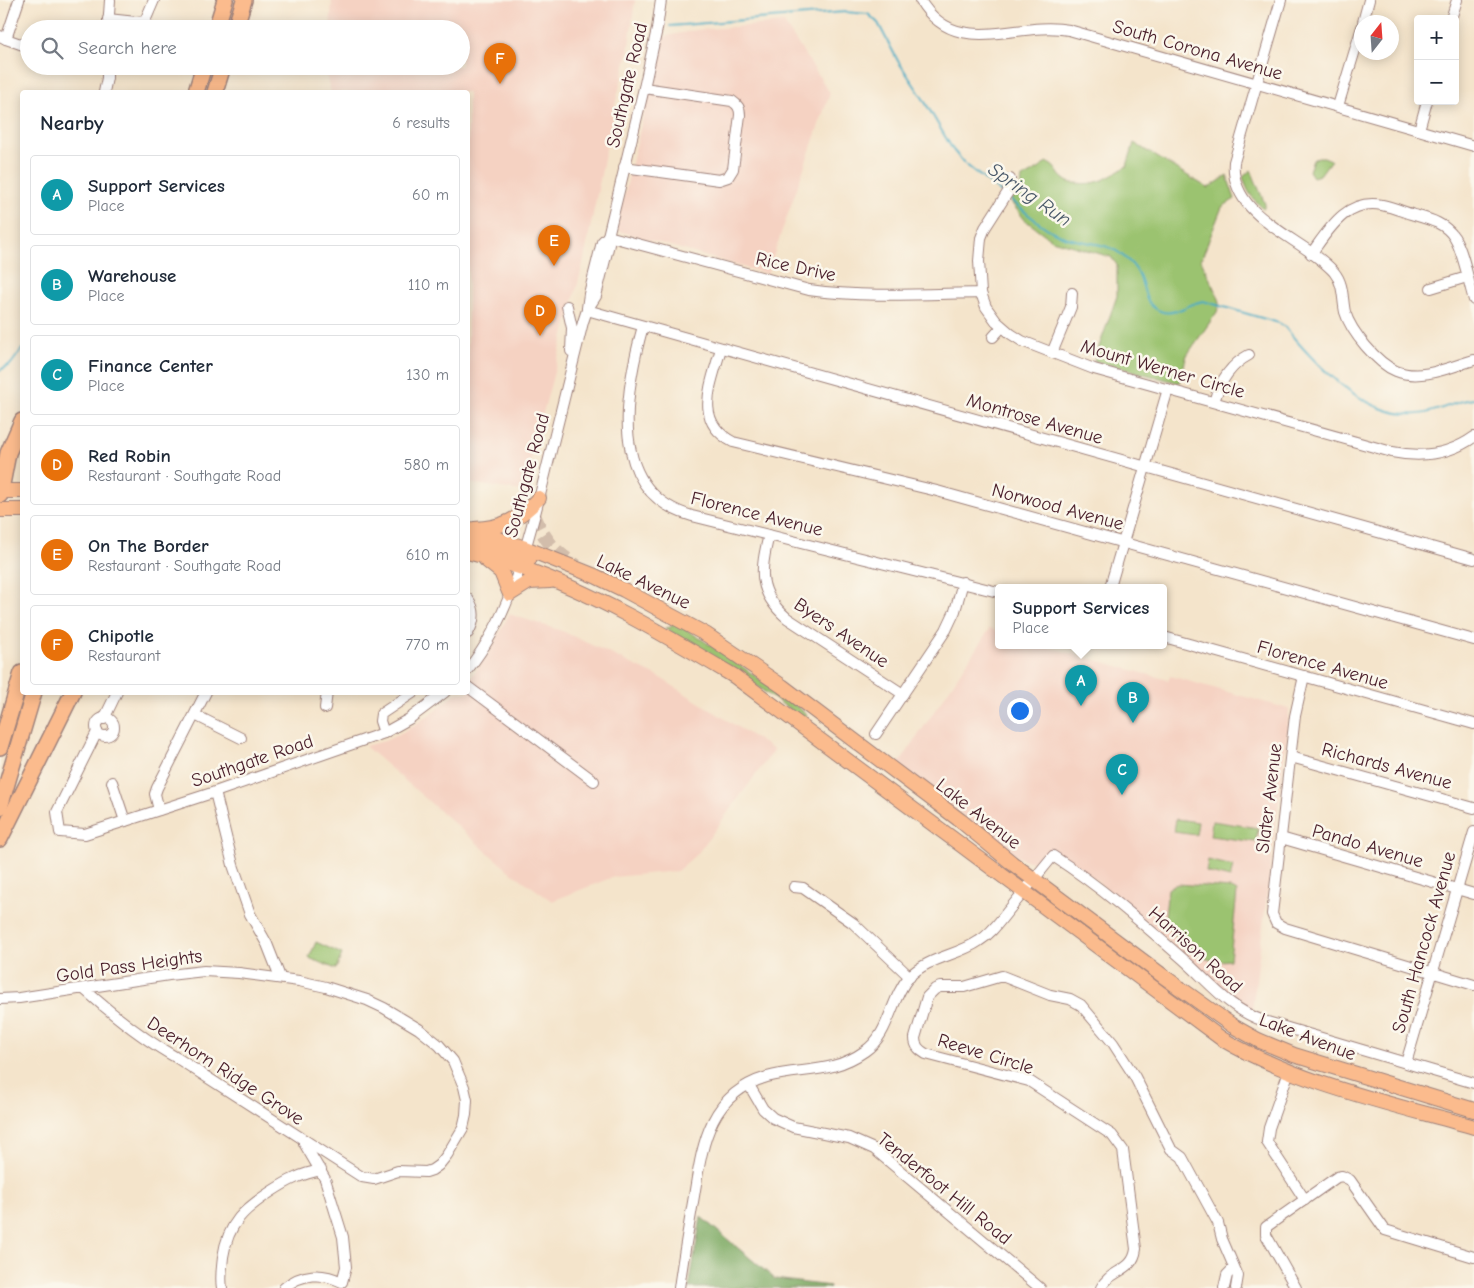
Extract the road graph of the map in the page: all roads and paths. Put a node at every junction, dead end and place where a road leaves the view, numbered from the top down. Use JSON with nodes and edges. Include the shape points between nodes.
{"nodes":[{"id":1,"x":19,"y":0,"type":"edge"},
{"id":2,"x":110,"y":0,"type":"edge"},
{"id":3,"x":154,"y":0,"type":"edge"},
{"id":4,"x":225,"y":0,"type":"edge"},
{"id":5,"x":244,"y":0,"type":"edge"},
{"id":6,"x":661,"y":0,"type":"edge"},
{"id":7,"x":920,"y":0,"type":"edge"},
{"id":8,"x":1279,"y":0,"type":"edge"},
{"id":9,"x":1370,"y":0,"type":"edge"},
{"id":10,"x":1457,"y":0,"type":"edge"},
{"id":11,"x":1365,"y":15,"type":"edge"},
{"id":12,"x":1452,"y":15,"type":"edge"},
{"id":13,"x":108,"y":20,"type":"edge"},
{"id":14,"x":143,"y":20,"type":"edge"},
{"id":15,"x":219,"y":20,"type":"edge"},
{"id":16,"x":238,"y":20,"type":"edge"},
{"id":17,"x":3,"y":38,"type":"edge"},
{"id":18,"x":20,"y":44,"type":"edge"},
{"id":19,"x":1354,"y":53,"type":"edge"},
{"id":20,"x":107,"y":75,"type":"edge"},
{"id":21,"x":201,"y":75,"type":"edge"},
{"id":22,"x":221,"y":75,"type":"edge"},
{"id":23,"x":1257,"y":83,"type":"junction"},
{"id":24,"x":644,"y":88,"type":"junction"},
{"id":25,"x":104,"y":90,"type":"edge"},
{"id":26,"x":197,"y":90,"type":"edge"},
{"id":27,"x":217,"y":90,"type":"edge"},
{"id":28,"x":1426,"y":105,"type":"edge"},
{"id":29,"x":1338,"y":106,"type":"junction"},
{"id":30,"x":1419,"y":130,"type":"junction"},
{"id":31,"x":1474,"y":146,"type":"edge"},
{"id":32,"x":624,"y":167,"type":"junction"},
{"id":33,"x":1010,"y":179,"type":"dead end"},
{"id":34,"x":608,"y":236,"type":"junction"},
{"id":35,"x":1312,"y":254,"type":"junction"},
{"id":36,"x":1467,"y":277,"type":"junction"},
{"id":37,"x":1431,"y":288,"type":"dead end"},
{"id":38,"x":981,"y":292,"type":"junction"},
{"id":39,"x":1072,"y":293,"type":"dead end"},
{"id":40,"x":1474,"y":300,"type":"edge"},
{"id":41,"x":567,"y":306,"type":"dead end"},
{"id":42,"x":587,"y":310,"type":"junction"},
{"id":43,"x":1346,"y":313,"type":"junction"},
{"id":44,"x":1334,"y":317,"type":"dead end"},
{"id":45,"x":643,"y":326,"type":"junction"},
{"id":46,"x":1002,"y":327,"type":"junction"},
{"id":47,"x":993,"y":337,"type":"dead end"},
{"id":48,"x":721,"y":348,"type":"junction"},
{"id":49,"x":1052,"y":353,"type":"junction"},
{"id":50,"x":1249,"y":355,"type":"dead end"},
{"id":51,"x":1474,"y":360,"type":"edge"},
{"id":52,"x":569,"y":376,"type":"junction"},
{"id":53,"x":1168,"y":389,"type":"junction"},
{"id":54,"x":1214,"y":402,"type":"junction"},
{"id":55,"x":1313,"y":418,"type":"dead end"},
{"id":56,"x":20,"y":425,"type":"edge"},
{"id":57,"x":1310,"y":428,"type":"junction"},
{"id":58,"x":1474,"y":437,"type":"edge"},
{"id":59,"x":4,"y":458,"type":"edge"},
{"id":60,"x":1146,"y":467,"type":"junction"},
{"id":61,"x":20,"y":491,"type":"edge"},
{"id":62,"x":0,"y":492,"type":"edge"},
{"id":63,"x":539,"y":498,"type":"junction"},
{"id":64,"x":0,"y":510,"type":"edge"},
{"id":65,"x":20,"y":510,"type":"edge"},
{"id":66,"x":470,"y":529,"type":"edge"},
{"id":67,"x":470,"y":530,"type":"edge"},
{"id":68,"x":769,"y":535,"type":"junction"},
{"id":69,"x":470,"y":542,"type":"edge"},
{"id":70,"x":1123,"y":542,"type":"junction"},
{"id":71,"x":471,"y":553,"type":"edge"},
{"id":72,"x":522,"y":558,"type":"junction"},
{"id":73,"x":1474,"y":559,"type":"edge"},
{"id":74,"x":556,"y":582,"type":"junction"},
{"id":75,"x":963,"y":582,"type":"junction"},
{"id":76,"x":1111,"y":584,"type":"edge"},
{"id":77,"x":995,"y":591,"type":"edge"},
{"id":78,"x":510,"y":594,"type":"junction"},
{"id":79,"x":470,"y":603,"type":"edge"},
{"id":80,"x":470,"y":629,"type":"edge"},
{"id":81,"x":1167,"y":638,"type":"edge"},
{"id":82,"x":1474,"y":640,"type":"edge"},
{"id":83,"x":470,"y":666,"type":"edge"},
{"id":84,"x":1304,"y":676,"type":"junction"},
{"id":85,"x":20,"y":680,"type":"edge"},
{"id":86,"x":470,"y":688,"type":"edge"},
{"id":87,"x":903,"y":694,"type":"junction"},
{"id":88,"x":33,"y":695,"type":"edge"},
{"id":89,"x":72,"y":695,"type":"edge"},
{"id":90,"x":116,"y":695,"type":"edge"},
{"id":91,"x":204,"y":695,"type":"edge"},
{"id":92,"x":327,"y":695,"type":"edge"},
{"id":93,"x":410,"y":695,"type":"edge"},
{"id":94,"x":440,"y":695,"type":"edge"},
{"id":95,"x":325,"y":708,"type":"dead end"},
{"id":96,"x":195,"y":714,"type":"junction"},
{"id":97,"x":104,"y":719,"type":"junction"},
{"id":98,"x":1474,"y":724,"type":"edge"},
{"id":99,"x":98,"y":732,"type":"junction"},
{"id":100,"x":384,"y":733,"type":"junction"},
{"id":101,"x":876,"y":734,"type":"dead end"},
{"id":102,"x":241,"y":738,"type":"dead end"},
{"id":103,"x":0,"y":746,"type":"edge"},
{"id":104,"x":1291,"y":757,"type":"junction"},
{"id":105,"x":594,"y":781,"type":"dead end"},
{"id":106,"x":112,"y":782,"type":"dead end"},
{"id":107,"x":216,"y":792,"type":"junction"},
{"id":108,"x":0,"y":807,"type":"edge"},
{"id":109,"x":1474,"y":808,"type":"edge"},
{"id":110,"x":159,"y":810,"type":"junction"},
{"id":111,"x":125,"y":821,"type":"junction"},
{"id":112,"x":1474,"y":832,"type":"edge"},
{"id":113,"x":1281,"y":838,"type":"junction"},
{"id":114,"x":0,"y":839,"type":"edge"},
{"id":115,"x":1034,"y":879,"type":"junction"},
{"id":116,"x":794,"y":887,"type":"dead end"},
{"id":117,"x":1457,"y":889,"type":"junction"},
{"id":118,"x":1024,"y":893,"type":"junction"},
{"id":119,"x":1474,"y":894,"type":"edge"},
{"id":120,"x":1432,"y":973,"type":"junction"},
{"id":121,"x":280,"y":977,"type":"junction"},
{"id":122,"x":910,"y":977,"type":"junction"},
{"id":123,"x":1474,"y":985,"type":"edge"},
{"id":124,"x":84,"y":989,"type":"junction"},
{"id":125,"x":0,"y":999,"type":"edge"},
{"id":126,"x":1406,"y":1063,"type":"junction"},
{"id":127,"x":1289,"y":1071,"type":"junction"},
{"id":128,"x":1474,"y":1083,"type":"edge"},
{"id":129,"x":748,"y":1085,"type":"junction"},
{"id":130,"x":1474,"y":1110,"type":"edge"},
{"id":131,"x":1474,"y":1128,"type":"edge"},
{"id":132,"x":302,"y":1140,"type":"junction"},
{"id":133,"x":321,"y":1170,"type":"junction"},
{"id":134,"x":1305,"y":1200,"type":"junction"},
{"id":135,"x":1474,"y":1258,"type":"edge"},
{"id":136,"x":1234,"y":1268,"type":"junction"},
{"id":137,"x":345,"y":1285,"type":"edge"},
{"id":138,"x":222,"y":1288,"type":"edge"},
{"id":139,"x":284,"y":1288,"type":"edge"},
{"id":140,"x":678,"y":1288,"type":"edge"},
{"id":141,"x":1040,"y":1288,"type":"edge"},
{"id":142,"x":1101,"y":1288,"type":"edge"},
{"id":143,"x":1224,"y":1288,"type":"edge"},
{"id":144,"x":1236,"y":1288,"type":"edge"},
{"id":145,"x":1296,"y":1288,"type":"edge"}],
"edges":[{"from":1,"to":17,"type":"street"},
{"from":2,"to":13,"type":"street"},
{"from":3,"to":14,"type":"street"},
{"from":4,"to":15,"type":"highway"},
{"from":5,"to":16,"type":"highway"},
{"from":6,"to":24,"type":"street","name":"Southgate Road"},
{"from":7,"to":23,"type":"street","name":"South Corona Avenue","via":[[942,25],[959,32],[979,34],[1059,28]]},
{"from":8,"to":23,"type":"street"},
{"from":9,"to":11,"type":"street"},
{"from":10,"to":12,"type":"street"},
{"from":17,"to":18,"type":"street"},
{"from":19,"to":29,"type":"street"},
{"from":20,"to":25,"type":"street"},
{"from":21,"to":26,"type":"highway"},
{"from":22,"to":27,"type":"highway"},
{"from":23,"to":29,"type":"street","name":"South Corona Avenue"},
{"from":23,"to":35,"type":"street","via":[[1234,162],[1236,186],[1250,207]]},
{"from":24,"to":32,"type":"street","name":"Southgate Road"},
{"from":24,"to":32,"type":"street","via":[[736,103],[740,115],[733,169],[728,177],[719,180]]},
{"from":28,"to":30,"type":"street"},
{"from":29,"to":30,"type":"street","name":"South Corona Avenue"},
{"from":30,"to":31,"type":"street","name":"South Corona Avenue"},
{"from":32,"to":34,"type":"street","name":"Southgate Road"},
{"from":33,"to":38,"type":"street","name":"Mount Werner Circle","via":[[1008,192],[981,238]]},
{"from":34,"to":38,"type":"street","name":"Rice Drive","via":[[809,290],[856,294]]},
{"from":34,"to":42,"type":"street","name":"Southgate Road","via":[[602,242]]},
{"from":35,"to":36,"type":"street","via":[[1334,222],[1355,203],[1382,205],[1452,227]]},
{"from":35,"to":43,"type":"street","via":[[1339,280]]},
{"from":36,"to":37,"type":"street"},
{"from":36,"to":40,"type":"street"},
{"from":38,"to":46,"type":"street","name":"Mount Werner Circle","via":[[991,315]]},
{"from":39,"to":49,"type":"street","via":[[1071,307]]},
{"from":41,"to":52,"type":"street","via":[[572,328]]},
{"from":42,"to":45,"type":"street","name":"Montrose Avenue"},
{"from":42,"to":52,"type":"street","name":"Southgate Road"},
{"from":43,"to":44,"type":"street"},
{"from":43,"to":51,"type":"street","via":[[1373,354],[1397,371],[1420,375]]},
{"from":45,"to":48,"type":"street","name":"Montrose Avenue"},
{"from":45,"to":68,"type":"street","name":"Florence Avenue","via":[[631,377],[628,418],[631,452],[641,479],[652,494],[684,514]]},
{"from":46,"to":47,"type":"street"},
{"from":46,"to":49,"type":"street","name":"Mount Werner Circle"},
{"from":48,"to":60,"type":"street","name":"Montrose Avenue"},
{"from":48,"to":70,"type":"street","name":"Norwood Avenue","via":[[708,395],[708,412],[718,433],[733,442],[937,491]]},
{"from":49,"to":53,"type":"street","name":"Mount Werner Circle","via":[[1094,369]]},
{"from":50,"to":54,"type":"street","via":[[1224,376]]},
{"from":52,"to":63,"type":"street","name":"Southgate Road"},
{"from":53,"to":54,"type":"street","name":"Mount Werner Circle"},
{"from":53,"to":60,"type":"street"},
{"from":54,"to":57,"type":"street","name":"Mount Werner Circle"},
{"from":55,"to":57,"type":"street"},
{"from":56,"to":59,"type":"highway"},
{"from":57,"to":58,"type":"street","name":"Mount Werner Circle","via":[[1397,453],[1437,459]]},
{"from":59,"to":62,"type":"highway"},
{"from":60,"to":70,"type":"street"},
{"from":60,"to":73,"type":"street","name":"Montrose Avenue"},
{"from":61,"to":62,"type":"main road"},
{"from":63,"to":66,"type":"main road","via":[[521,516],[508,523],[488,529]]},
{"from":63,"to":72,"type":"street","name":"Southgate Road"},
{"from":64,"to":65,"type":"main road"},
{"from":67,"to":72,"type":"main road","name":"Lake Avenue"},
{"from":68,"to":75,"type":"street","name":"Florence Avenue"},
{"from":68,"to":87,"type":"street","name":"Byers Avenue","via":[[762,574],[774,606],[787,618]]},
{"from":69,"to":72,"type":"main road"},
{"from":70,"to":76,"type":"street"},
{"from":70,"to":82,"type":"street","name":"Norwood Avenue"},
{"from":71,"to":72,"type":"main road","name":"Lake Avenue"},
{"from":71,"to":78,"type":"main road","via":[[488,561],[500,572]]},
{"from":72,"to":74,"type":"main road","name":"Lake Avenue"},
{"from":72,"to":78,"type":"street","name":"Southgate Road"},
{"from":72,"to":115,"type":"main road","name":"Lake Avenue","via":[[618,587],[692,626],[741,657]]},
{"from":74,"to":78,"type":"main road","via":[[529,582]]},
{"from":74,"to":118,"type":"main road","name":"Lake Avenue","via":[[647,625],[734,676]]},
{"from":75,"to":77,"type":"street","name":"Florence Avenue"},
{"from":75,"to":87,"type":"street","via":[[951,621]]},
{"from":78,"to":83,"type":"street","name":"Southgate Road","via":[[491,636]]},
{"from":79,"to":80,"type":"street","via":[[474,620]]},
{"from":81,"to":84,"type":"street","name":"Florence Avenue"},
{"from":84,"to":98,"type":"street","name":"Florence Avenue"},
{"from":84,"to":104,"type":"street","name":"Slater Avenue","via":[[1295,716]]},
{"from":85,"to":103,"type":"highway"},
{"from":86,"to":105,"type":"street"},
{"from":87,"to":101,"type":"street"},
{"from":88,"to":108,"type":"highway"},
{"from":89,"to":114,"type":"highway"},
{"from":90,"to":97,"type":"street"},
{"from":91,"to":96,"type":"street"},
{"from":92,"to":95,"type":"street"},
{"from":93,"to":100,"type":"street","via":[[381,714]]},
{"from":94,"to":100,"type":"street","name":"Southgate Road"},
{"from":96,"to":102,"type":"street"},
{"from":96,"to":110,"type":"street","via":[[157,788],[155,794]]},
{"from":97,"to":99,"type":"street","via":[[96,726]]},
{"from":97,"to":99,"type":"street","via":[[112,722],[113,731],[105,736]]},
{"from":99,"to":111,"type":"street","name":"Southgate Road","via":[[57,812],[60,832],[84,834]]},
{"from":100,"to":107,"type":"street","name":"Southgate Road"},
{"from":104,"to":109,"type":"street","name":"Richards Avenue"},
{"from":104,"to":113,"type":"street","name":"Slater Avenue"},
{"from":106,"to":111,"type":"street"},
{"from":107,"to":110,"type":"street","name":"Southgate Road"},
{"from":107,"to":121,"type":"street","via":[[233,865],[250,914]]},
{"from":110,"to":111,"type":"street","name":"Southgate Road"},
{"from":112,"to":117,"type":"street","name":"South Hancock Avenue"},
{"from":113,"to":117,"type":"street","name":"Pando Avenue"},
{"from":113,"to":120,"type":"street","name":"Slater Avenue","via":[[1272,914],[1276,923]]},
{"from":115,"to":118,"type":"street"},
{"from":115,"to":126,"type":"street","name":"Harrison Road","via":[[1053,856],[1135,917],[1242,1012]]},
{"from":115,"to":130,"type":"main road","name":"Lake Avenue","via":[[1207,1009],[1258,1040],[1340,1070]]},
{"from":116,"to":122,"type":"street","via":[[803,888],[852,923]]},
{"from":117,"to":119,"type":"street","name":"Pando Avenue"},
{"from":117,"to":120,"type":"street","name":"South Hancock Avenue"},
{"from":118,"to":122,"type":"street","via":[[980,941],[924,965]]},
{"from":118,"to":127,"type":"main road","name":"Lake Avenue","via":[[1222,1039],[1258,1059]]},
{"from":120,"to":123,"type":"street"},
{"from":120,"to":126,"type":"street","name":"South Hancock Avenue"},
{"from":121,"to":124,"type":"street","name":"Gold Pass Heights","via":[[190,972]]},
{"from":121,"to":132,"type":"street","name":"Gold Pass Heights","via":[[367,1000],[419,1029],[453,1061],[467,1100],[463,1128],[457,1140],[439,1165],[426,1172],[398,1171],[374,1179],[362,1177]]},
{"from":122,"to":129,"type":"street","via":[[878,1037],[867,1050],[822,1070],[783,1074]]},
{"from":124,"to":125,"type":"street","name":"Gold Pass Heights"},
{"from":124,"to":132,"type":"street","name":"Deerhorn Ridge Grove","via":[[154,1046]]},
{"from":126,"to":128,"type":"street","name":"Harrison Road"},
{"from":127,"to":131,"type":"main road","name":"Lake Avenue"},
{"from":127,"to":134,"type":"street","via":[[1267,1142]]},
{"from":129,"to":140,"type":"street","via":[[723,1106],[705,1137]]},
{"from":129,"to":141,"type":"street","name":"Tenderfoot Hill Road","via":[[763,1109],[778,1121],[849,1138],[874,1149]]},
{"from":132,"to":133,"type":"street","name":"Deerhorn Ridge Grove"},
{"from":133,"to":137,"type":"street","name":"Deerhorn Ridge Grove","via":[[343,1237]]},
{"from":133,"to":138,"type":"street","via":[[297,1176],[257,1201],[236,1221],[225,1245]]},
{"from":134,"to":135,"type":"street","via":[[1337,1177],[1346,1177],[1388,1232]]},
{"from":134,"to":145,"type":"street","via":[[1268,1224],[1265,1231]]},
{"from":136,"to":142,"type":"street","name":"Reeve Circle","via":[[1218,1223],[1182,1157],[1171,1149],[1135,1077],[1113,1043],[1081,1005],[1002,976],[964,987],[935,989],[928,997],[915,1038],[918,1049],[926,1054],[1029,1081],[1112,1135],[1120,1145],[1136,1249],[1131,1264],[1108,1278]]},
{"from":136,"to":143,"type":"street","via":[[1227,1275]]},
{"from":136,"to":144,"type":"street","name":"Reeve Circle","via":[[1238,1276]]},
{"from":137,"to":139,"type":"street","name":"Deerhorn Ridge Grove","via":[[315,1275],[304,1276]]}]}
